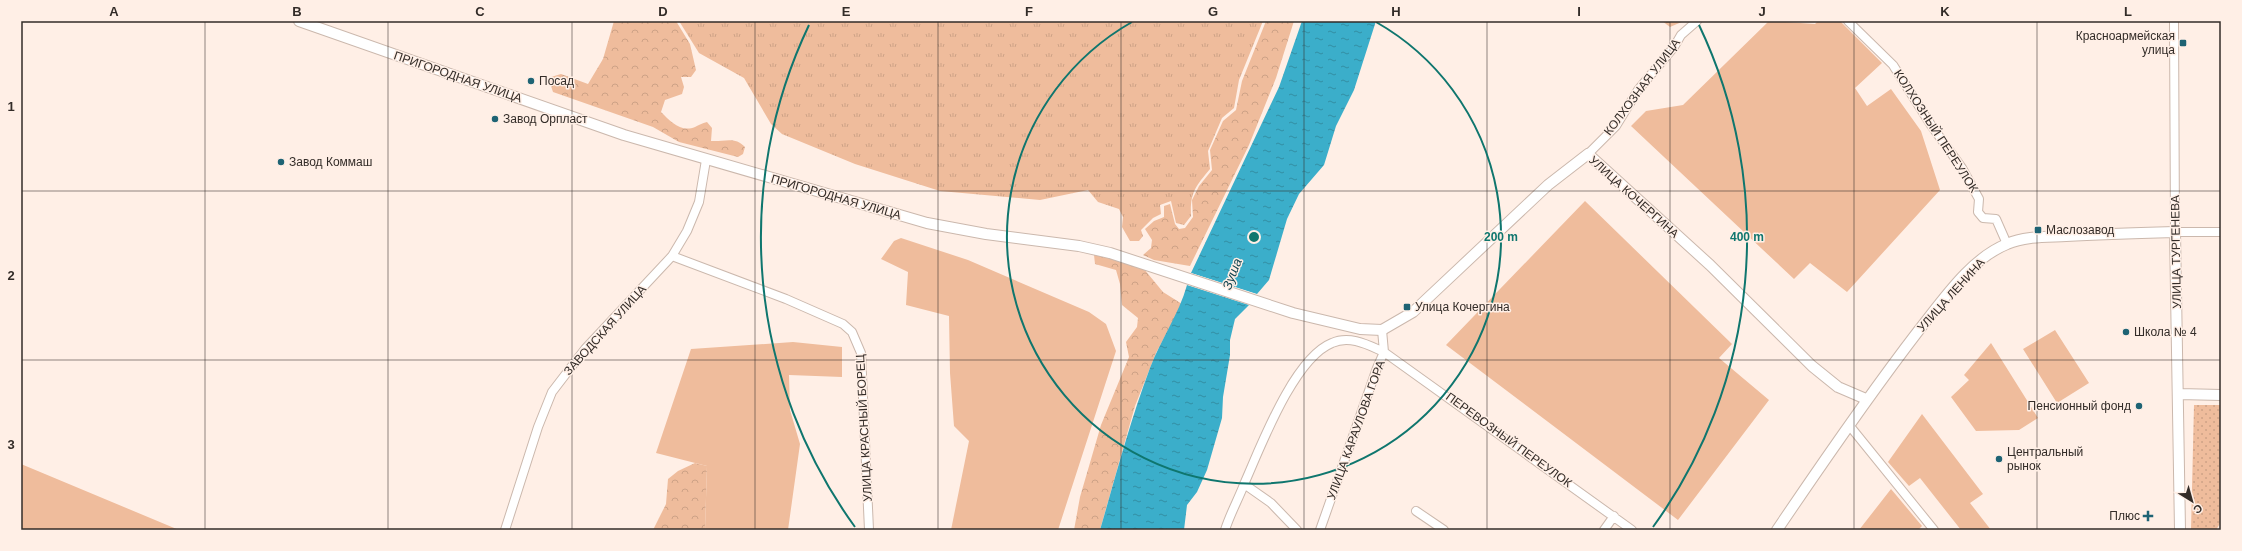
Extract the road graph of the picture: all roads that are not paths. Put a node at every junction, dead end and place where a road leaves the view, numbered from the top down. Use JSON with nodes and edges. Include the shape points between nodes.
{"nodes":[{"id":1,"x":299,"y":21,"type":"edge"},
{"id":2,"x":1697,"y":21,"type":"edge"},
{"id":3,"x":1848,"y":21,"type":"edge"},
{"id":4,"x":2174,"y":21,"type":"edge"},
{"id":5,"x":1588,"y":154,"type":"junction"},
{"id":6,"x":706,"y":160,"type":"junction"},
{"id":7,"x":2175,"y":232,"type":"junction"},
{"id":8,"x":2221,"y":232,"type":"edge"},
{"id":9,"x":2007,"y":244,"type":"junction"},
{"id":10,"x":672,"y":256,"type":"junction"},
{"id":11,"x":1382,"y":330,"type":"junction"},
{"id":12,"x":1384,"y":352,"type":"junction"},
{"id":13,"x":2179,"y":394,"type":"junction"},
{"id":14,"x":2221,"y":395,"type":"edge"},
{"id":15,"x":1866,"y":399,"type":"junction"},
{"id":16,"x":1849,"y":425,"type":"junction"},
{"id":17,"x":1244,"y":484,"type":"junction"},
{"id":18,"x":1416,"y":511,"type":"dead end"},
{"id":19,"x":1614,"y":516,"type":"junction"},
{"id":20,"x":505,"y":530,"type":"edge"},
{"id":21,"x":869,"y":530,"type":"edge"},
{"id":22,"x":1225,"y":530,"type":"edge"},
{"id":23,"x":1297,"y":530,"type":"edge"},
{"id":24,"x":1320,"y":530,"type":"edge"},
{"id":25,"x":1444,"y":530,"type":"edge"},
{"id":26,"x":1604,"y":530,"type":"edge"},
{"id":27,"x":1632,"y":530,"type":"edge"},
{"id":28,"x":1777,"y":530,"type":"edge"},
{"id":29,"x":1934,"y":530,"type":"edge"},
{"id":30,"x":2180,"y":530,"type":"edge"}],
"edges":[{"from":1,"to":6,"type":"main road","name":"ПРИГОРОДНАЯ УЛИЦА","via":[[624,135]]},
{"from":2,"to":5,"type":"street","name":"КОЛХОЗНАЯ УЛИЦА","via":[[1682,35],[1638,90],[1616,126]]},
{"from":3,"to":9,"type":"street","name":"КОЛХОЗНЫЙ ПЕРЕУЛОК","via":[[1893,65],[1962,168],[1979,199],[1978,212],[1983,218],[1996,219]]},
{"from":4,"to":7,"type":"street","name":"УЛИЦА ТУРГЕНЕВА"},
{"from":5,"to":11,"type":"main road","name":"УЛИЦА КОЧЕРГИНА","via":[[1548,185],[1413,312]]},
{"from":5,"to":15,"type":"main road","name":"УЛИЦА КОЧЕРГИНА","via":[[1710,265],[1812,366],[1838,387]]},
{"from":6,"to":10,"type":"street","name":"ЗАВОДСКАЯ УЛИЦА","via":[[698,202],[687,231]]},
{"from":6,"to":11,"type":"main road","name":"ПРИГОРОДНАЯ УЛИЦА","via":[[927,224],[1079,246],[1110,253],[1294,313],[1360,329]]},
{"from":7,"to":8,"type":"street","name":"УЛИЦА ЛЕНИНА"},
{"from":7,"to":9,"type":"main road","name":"УЛИЦА ЛЕНИНА","via":[[2042,237]]},
{"from":7,"to":13,"type":"main road","name":"УЛИЦА ТУРГЕНЕВА"},
{"from":9,"to":15,"type":"main road","name":"УЛИЦА ЛЕНИНА","via":[[1989,253],[1966,275],[1940,304]]},
{"from":10,"to":20,"type":"street","name":"ЗАВОДСКАЯ УЛИЦА","via":[[585,349],[552,392],[538,426]]},
{"from":10,"to":21,"type":"street","name":"УЛИЦА КРАСНЫЙ БОРЕЦ","via":[[786,299],[843,324],[852,332],[861,353]]},
{"from":11,"to":12,"type":"street","name":"УЛИЦА КАРАУЛОВА ГОРА"},
{"from":12,"to":17,"type":"street","name":"ПЕРЕВОЗНЫЙ ПЕРЕУЛОК","via":[[1346,339],[1321,350],[1292,384],[1275,411]]},
{"from":12,"to":19,"type":"street","name":"ПЕРЕВОЗНЫЙ ПЕРЕУЛОК"},
{"from":12,"to":24,"type":"street","name":"УЛИЦА КАРАУЛОВА ГОРА"},
{"from":13,"to":14,"type":"main road"},
{"from":13,"to":30,"type":"main road","name":"УЛИЦА ТУРГЕНЕВА"},
{"from":15,"to":16,"type":"main road","name":"УЛИЦА ЛЕНИНА"},
{"from":16,"to":28,"type":"main road","name":"УЛИЦА ЛЕНИНА"},
{"from":16,"to":29,"type":"street"},
{"from":17,"to":22,"type":"street","name":"ПЕРЕВОЗНЫЙ ПЕРЕУЛОК"},
{"from":17,"to":23,"type":"street","via":[[1271,503]]},
{"from":18,"to":25,"type":"street"},
{"from":19,"to":26,"type":"street"},
{"from":19,"to":27,"type":"street","name":"ПЕРЕВОЗНЫЙ ПЕРЕУЛОК"}]}
